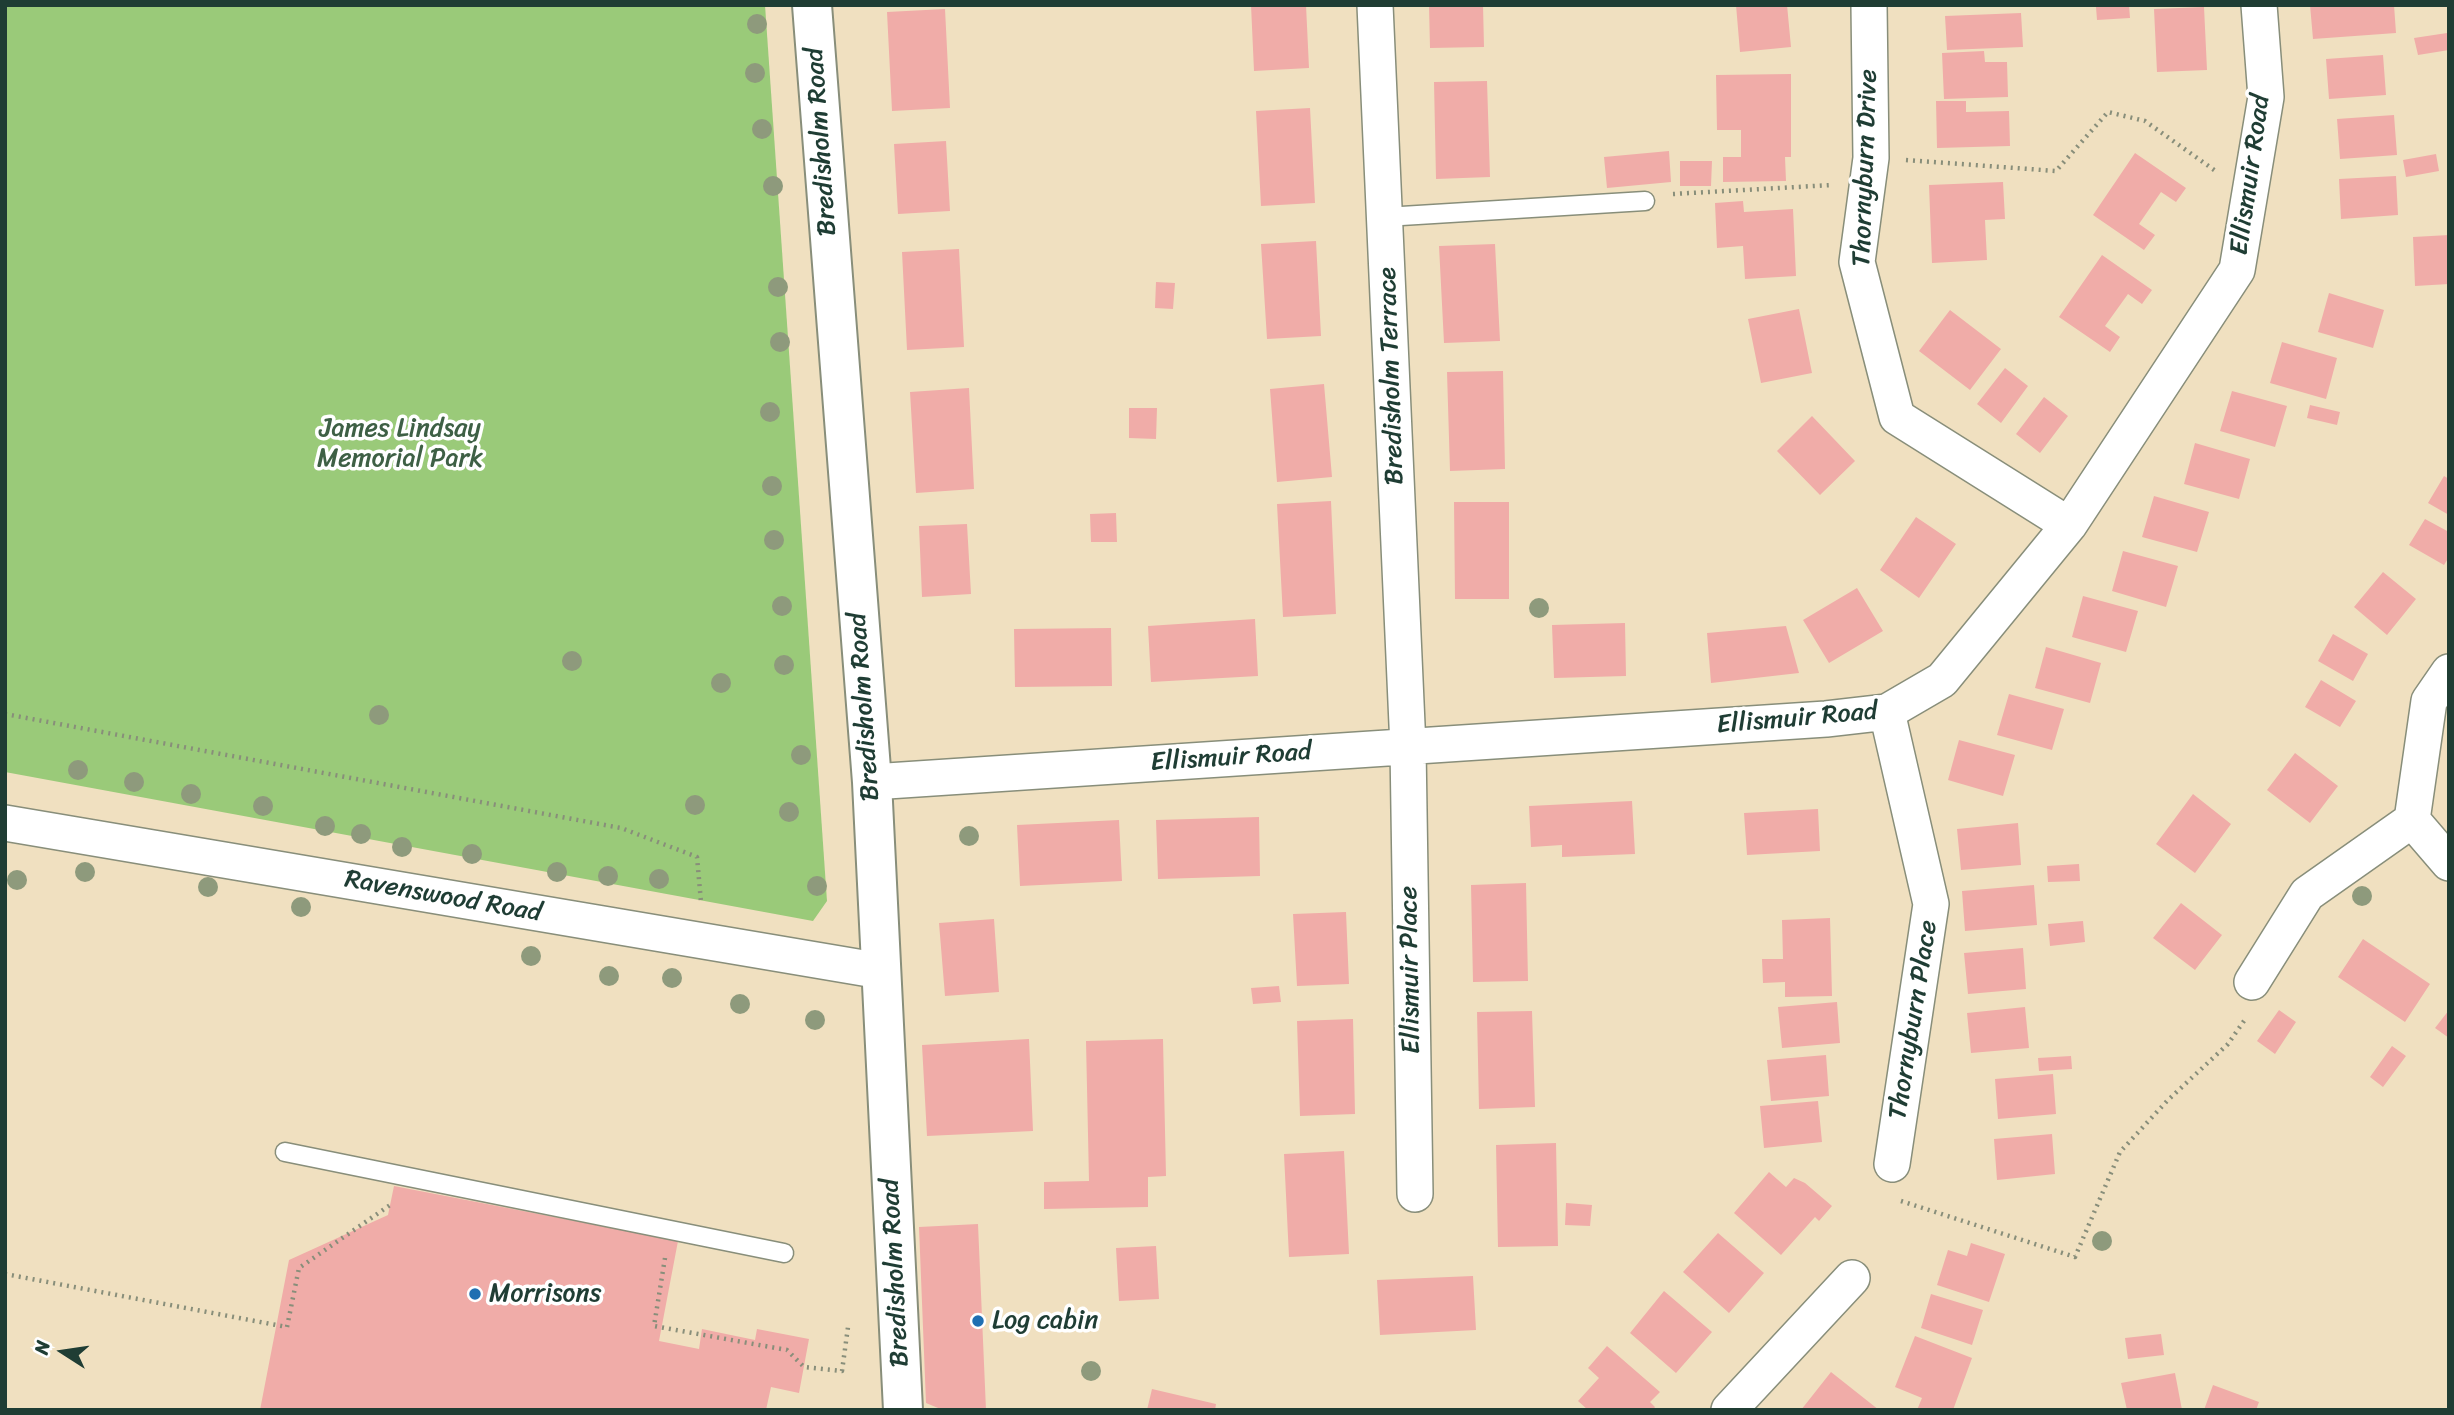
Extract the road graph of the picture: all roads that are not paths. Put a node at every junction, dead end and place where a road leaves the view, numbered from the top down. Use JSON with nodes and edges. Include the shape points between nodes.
{"nodes":[{"id":1,"x":812,"y":5,"type":"edge"},
{"id":2,"x":1375,"y":5,"type":"edge"},
{"id":3,"x":1868,"y":5,"type":"edge"},
{"id":4,"x":2259,"y":5,"type":"edge"},
{"id":5,"x":1644,"y":201,"type":"road end"},
{"id":6,"x":1385,"y":217,"type":"junction"},
{"id":7,"x":2069,"y":525,"type":"junction"},
{"id":8,"x":2449,"y":672,"type":"edge"},
{"id":9,"x":1887,"y":712,"type":"junction"},
{"id":10,"x":1408,"y":747,"type":"junction"},
{"id":11,"x":872,"y":782,"type":"junction"},
{"id":12,"x":2412,"y":820,"type":"junction"},
{"id":13,"x":5,"y":823,"type":"edge"},
{"id":14,"x":2449,"y":863,"type":"edge"},
{"id":15,"x":881,"y":971,"type":"junction"},
{"id":16,"x":2252,"y":982,"type":"road end"},
{"id":17,"x":285,"y":1152,"type":"dead end"},
{"id":18,"x":1892,"y":1164,"type":"road end"},
{"id":19,"x":1415,"y":1194,"type":"dead end"},
{"id":20,"x":784,"y":1253,"type":"dead end"},
{"id":21,"x":1852,"y":1278,"type":"dead end"},
{"id":22,"x":903,"y":1410,"type":"edge"},
{"id":23,"x":1729,"y":1410,"type":"edge"}],
"edges":[{"from":1,"to":11,"type":"street","name":"Bredisholm Road"},
{"from":2,"to":6,"type":"street","name":"Bredisholm Terrace"},
{"from":3,"to":7,"type":"street","name":"Thornyburn Drive","via":[[1869,170],[1857,262],[1896,417]]},
{"from":4,"to":7,"type":"street","name":"Ellismuir Road","via":[[2266,97],[2237,270]]},
{"from":5,"to":6,"type":"lane"},
{"from":6,"to":10,"type":"street","name":"Bredisholm Terrace"},
{"from":7,"to":9,"type":"street","name":"Ellismuir Road","via":[[1942,680]]},
{"from":8,"to":12,"type":"street","via":[[2429,701]]},
{"from":9,"to":10,"type":"street","name":"Ellismuir Road"},
{"from":9,"to":18,"type":"street","name":"Thornyburn Place","via":[[1931,904]]},
{"from":10,"to":11,"type":"street","name":"Ellismuir Road"},
{"from":10,"to":19,"type":"street","name":"Ellismuir Place"},
{"from":11,"to":15,"type":"street","name":"Bredisholm Road"},
{"from":12,"to":14,"type":"street"},
{"from":12,"to":16,"type":"street","via":[[2307,894]]},
{"from":13,"to":15,"type":"street","name":"Ravenswood Road"},
{"from":15,"to":22,"type":"street","name":"Bredisholm Road"},
{"from":17,"to":20,"type":"lane"},
{"from":21,"to":23,"type":"street"}]}
